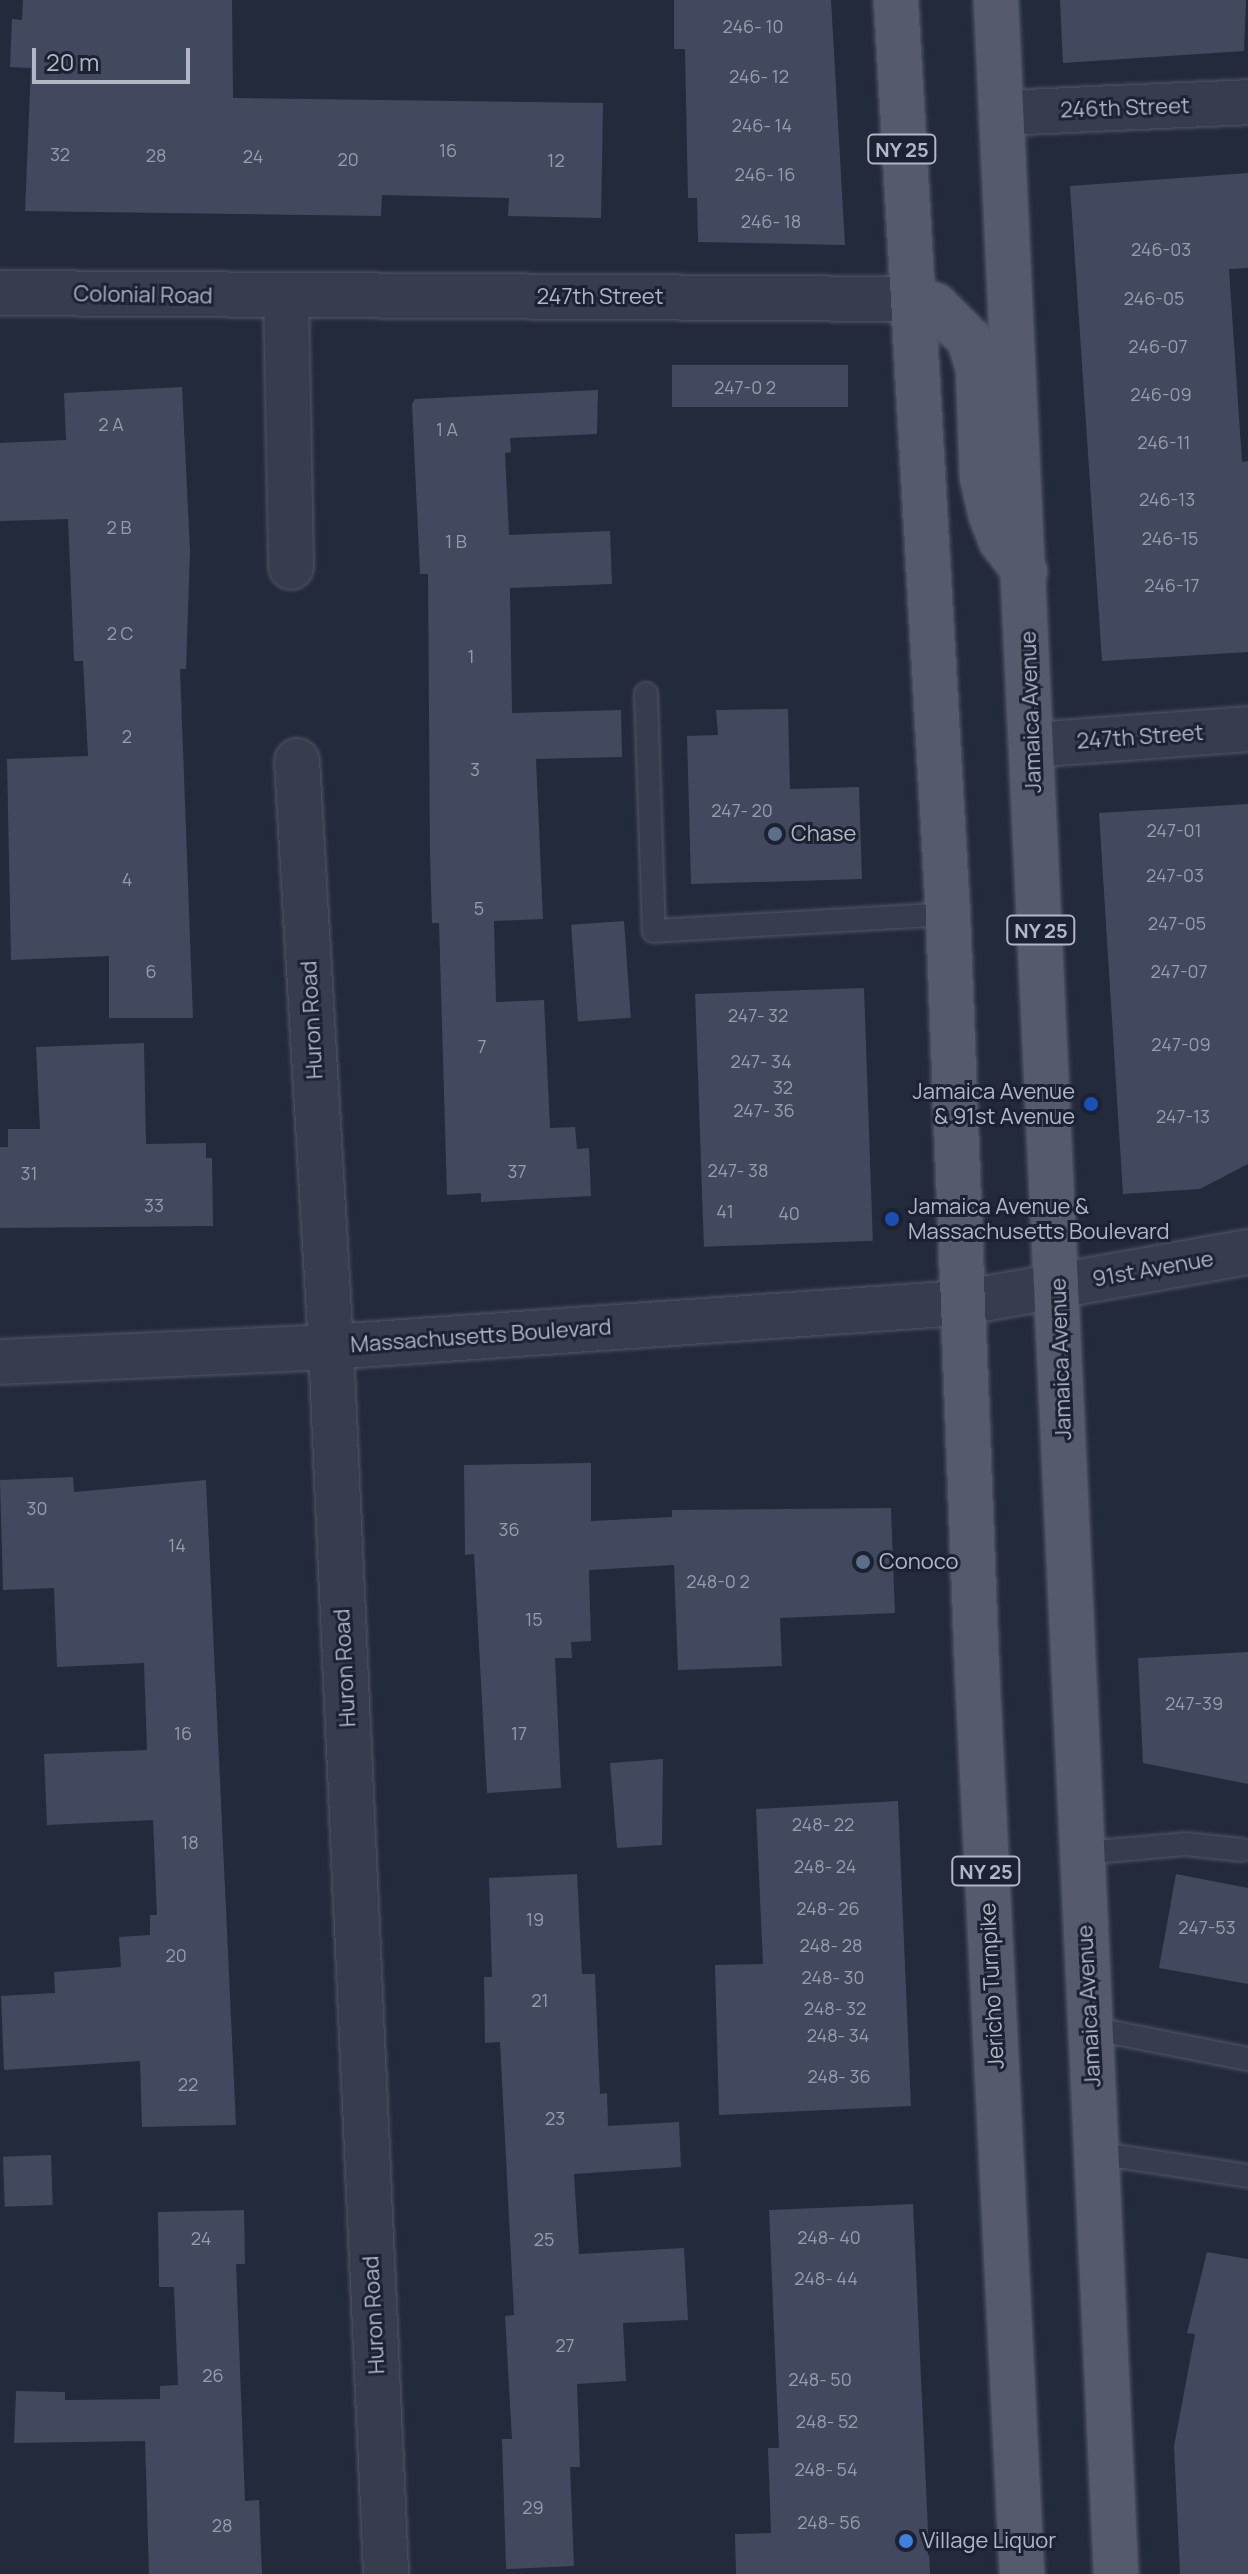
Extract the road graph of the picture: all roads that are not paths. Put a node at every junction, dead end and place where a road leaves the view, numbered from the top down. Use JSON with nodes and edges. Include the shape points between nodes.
{"nodes":[{"id":1,"x":896,"y":0,"type":"edge"},
{"id":2,"x":996,"y":0,"type":"edge"},
{"id":3,"x":1248,"y":102,"type":"edge"},
{"id":4,"x":1001,"y":113,"type":"junction"},
{"id":5,"x":0,"y":293,"type":"edge"},
{"id":6,"x":286,"y":297,"type":"junction"},
{"id":7,"x":914,"y":299,"type":"junction"},
{"id":8,"x":291,"y":567,"type":"dead end"},
{"id":9,"x":1027,"y":574,"type":"junction"},
{"id":10,"x":646,"y":694,"type":"dead end"},
{"id":11,"x":1248,"y":729,"type":"edge"},
{"id":12,"x":1031,"y":745,"type":"junction"},
{"id":13,"x":297,"y":761,"type":"dead end"},
{"id":14,"x":948,"y":914,"type":"junction"},
{"id":15,"x":1248,"y":1252,"type":"edge"},
{"id":16,"x":1058,"y":1287,"type":"junction"},
{"id":17,"x":961,"y":1303,"type":"junction"},
{"id":18,"x":331,"y":1347,"type":"junction"},
{"id":19,"x":0,"y":1362,"type":"edge"},
{"id":20,"x":1242,"y":1850,"type":"dead end"},
{"id":21,"x":1083,"y":1853,"type":"junction"},
{"id":22,"x":1090,"y":2028,"type":"junction"},
{"id":23,"x":1248,"y":2059,"type":"edge"},
{"id":24,"x":1096,"y":2153,"type":"junction"},
{"id":25,"x":1248,"y":2176,"type":"edge"},
{"id":26,"x":386,"y":2574,"type":"edge"},
{"id":27,"x":1022,"y":2574,"type":"edge"},
{"id":28,"x":1116,"y":2574,"type":"edge"}],
"edges":[{"from":1,"to":7,"type":"main road","number":"NY 25"},
{"from":2,"to":4,"type":"main road","name":"Jamaica Avenue","number":"NY 25"},
{"from":3,"to":4,"type":"street","name":"246th Street"},
{"from":4,"to":9,"type":"main road","name":"Jamaica Avenue","number":"NY 25"},
{"from":5,"to":6,"type":"street","name":"Colonial Road"},
{"from":6,"to":7,"type":"street","name":"247th Street"},
{"from":6,"to":8,"type":"street"},
{"from":7,"to":9,"type":"main road","via":[[945,312],[969,339],[978,368],[982,477],[991,515],[1001,541]]},
{"from":7,"to":14,"type":"main road","number":"NY 25"},
{"from":9,"to":12,"type":"main road","name":"Jamaica Avenue","number":"NY 25"},
{"from":10,"to":14,"type":"lane","via":[[654,931]]},
{"from":11,"to":12,"type":"street","name":"247th Street"},
{"from":12,"to":16,"type":"main road","name":"Jamaica Avenue","number":"NY 25"},
{"from":13,"to":18,"type":"street","name":"Huron Road"},
{"from":14,"to":17,"type":"main road","number":"NY 25"},
{"from":15,"to":16,"type":"street","name":"91st Avenue"},
{"from":16,"to":17,"type":"street","name":"91st Avenue"},
{"from":16,"to":21,"type":"main road","name":"Jamaica Avenue","number":"NY 25"},
{"from":17,"to":18,"type":"street","name":"Massachusetts Boulevard"},
{"from":17,"to":27,"type":"main road","name":"Jericho Turnpike","number":"NY 25"},
{"from":18,"to":19,"type":"street","name":"Massachusetts Boulevard"},
{"from":18,"to":26,"type":"street","name":"Huron Road"},
{"from":20,"to":21,"type":"lane","via":[[1185,1844]]},
{"from":21,"to":22,"type":"main road","name":"Jamaica Avenue","number":"NY 25"},
{"from":22,"to":23,"type":"lane"},
{"from":22,"to":24,"type":"main road","name":"Jamaica Avenue","number":"NY 25"},
{"from":24,"to":25,"type":"lane"},
{"from":24,"to":28,"type":"main road","name":"Jamaica Avenue","number":"NY 25"}]}
